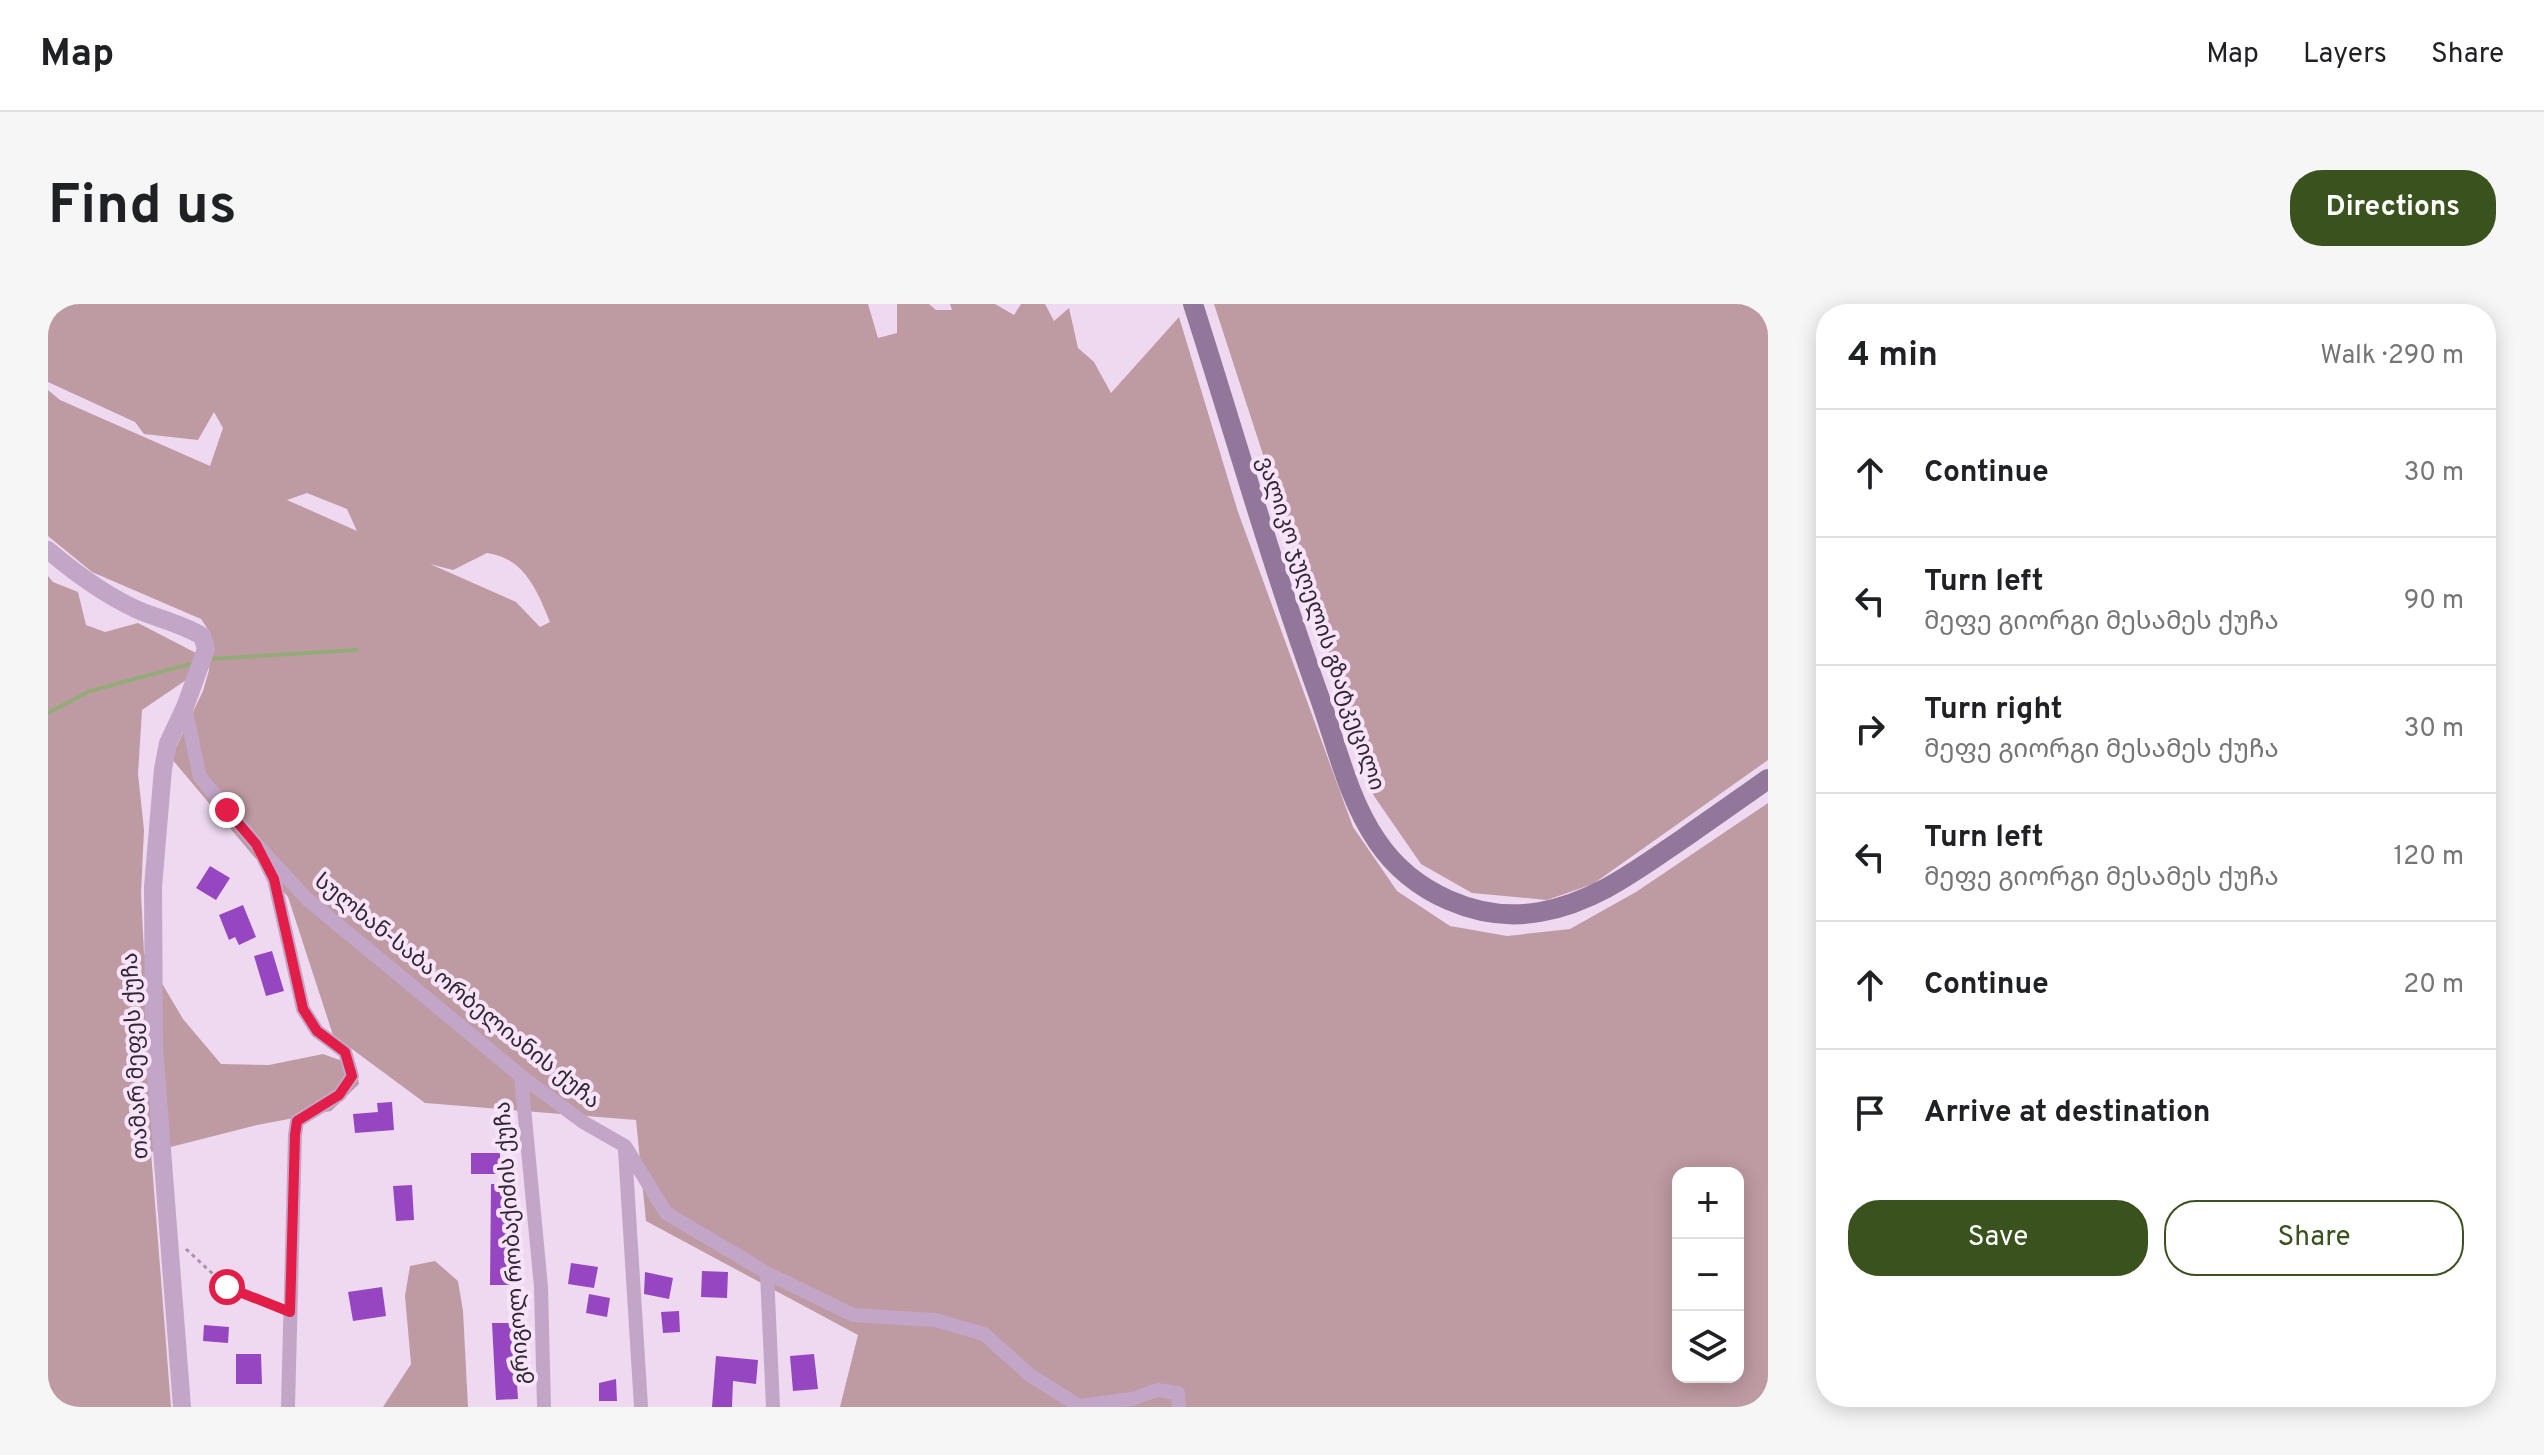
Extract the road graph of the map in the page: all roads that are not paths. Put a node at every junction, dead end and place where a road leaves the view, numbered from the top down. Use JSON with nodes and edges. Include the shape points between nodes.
{"nodes":[{"id":1,"x":1193,"y":304,"type":"edge"},
{"id":2,"x":48,"y":550,"type":"edge"},
{"id":3,"x":185,"y":707,"type":"junction"},
{"id":4,"x":1768,"y":779,"type":"edge"},
{"id":5,"x":256,"y":844,"type":"junction"},
{"id":6,"x":521,"y":1076,"type":"junction"},
{"id":7,"x":625,"y":1146,"type":"junction"},
{"id":8,"x":767,"y":1273,"type":"junction"},
{"id":9,"x":182,"y":1407,"type":"edge"},
{"id":10,"x":288,"y":1407,"type":"edge"},
{"id":11,"x":544,"y":1407,"type":"edge"},
{"id":12,"x":641,"y":1407,"type":"edge"},
{"id":13,"x":773,"y":1407,"type":"edge"},
{"id":14,"x":1179,"y":1407,"type":"edge"}],
"edges":[{"from":1,"to":4,"type":"main road","name":"ვალიკო ჯუღელის გზატკეცილი","via":[[1283,597],[1353,793],[1377,842],[1400,868],[1433,894],[1466,907],[1501,914],[1538,913],[1579,903],[1618,883]]},
{"from":2,"to":3,"type":"street","name":"თამარ მეფეს ქუჩა","via":[[137,610],[202,636],[206,649]]},
{"from":3,"to":5,"type":"street","name":"სულხან-საბა ორბელიანის ქუჩა","via":[[200,777]]},
{"from":3,"to":9,"type":"street","name":"თამარ მეფეს ქუჩა","via":[[163,769],[153,887],[154,1047]]},
{"from":5,"to":6,"type":"street","name":"სულხან-საბა ორბელიანის ქუჩა","via":[[307,899]]},
{"from":5,"to":10,"type":"street","via":[[274,879],[303,1009],[317,1031],[345,1052],[352,1076],[339,1095],[297,1121]]},
{"from":6,"to":7,"type":"street","name":"სულხან-საბა ორბელიანის ქუჩა"},
{"from":6,"to":11,"type":"street","name":"გრიგოლ რობაქიძის ქუჩა","via":[[541,1287]]},
{"from":7,"to":8,"type":"street","name":"სულხან-საბა ორბელიანის ქუჩა","via":[[666,1213]]},
{"from":7,"to":12,"type":"street"},
{"from":8,"to":13,"type":"street"},
{"from":8,"to":14,"type":"street","name":"სულხან-საბა ორბელიანის ქუჩა","via":[[853,1315],[935,1320],[984,1334],[1030,1375],[1079,1406],[1157,1390],[1178,1393]]}]}
